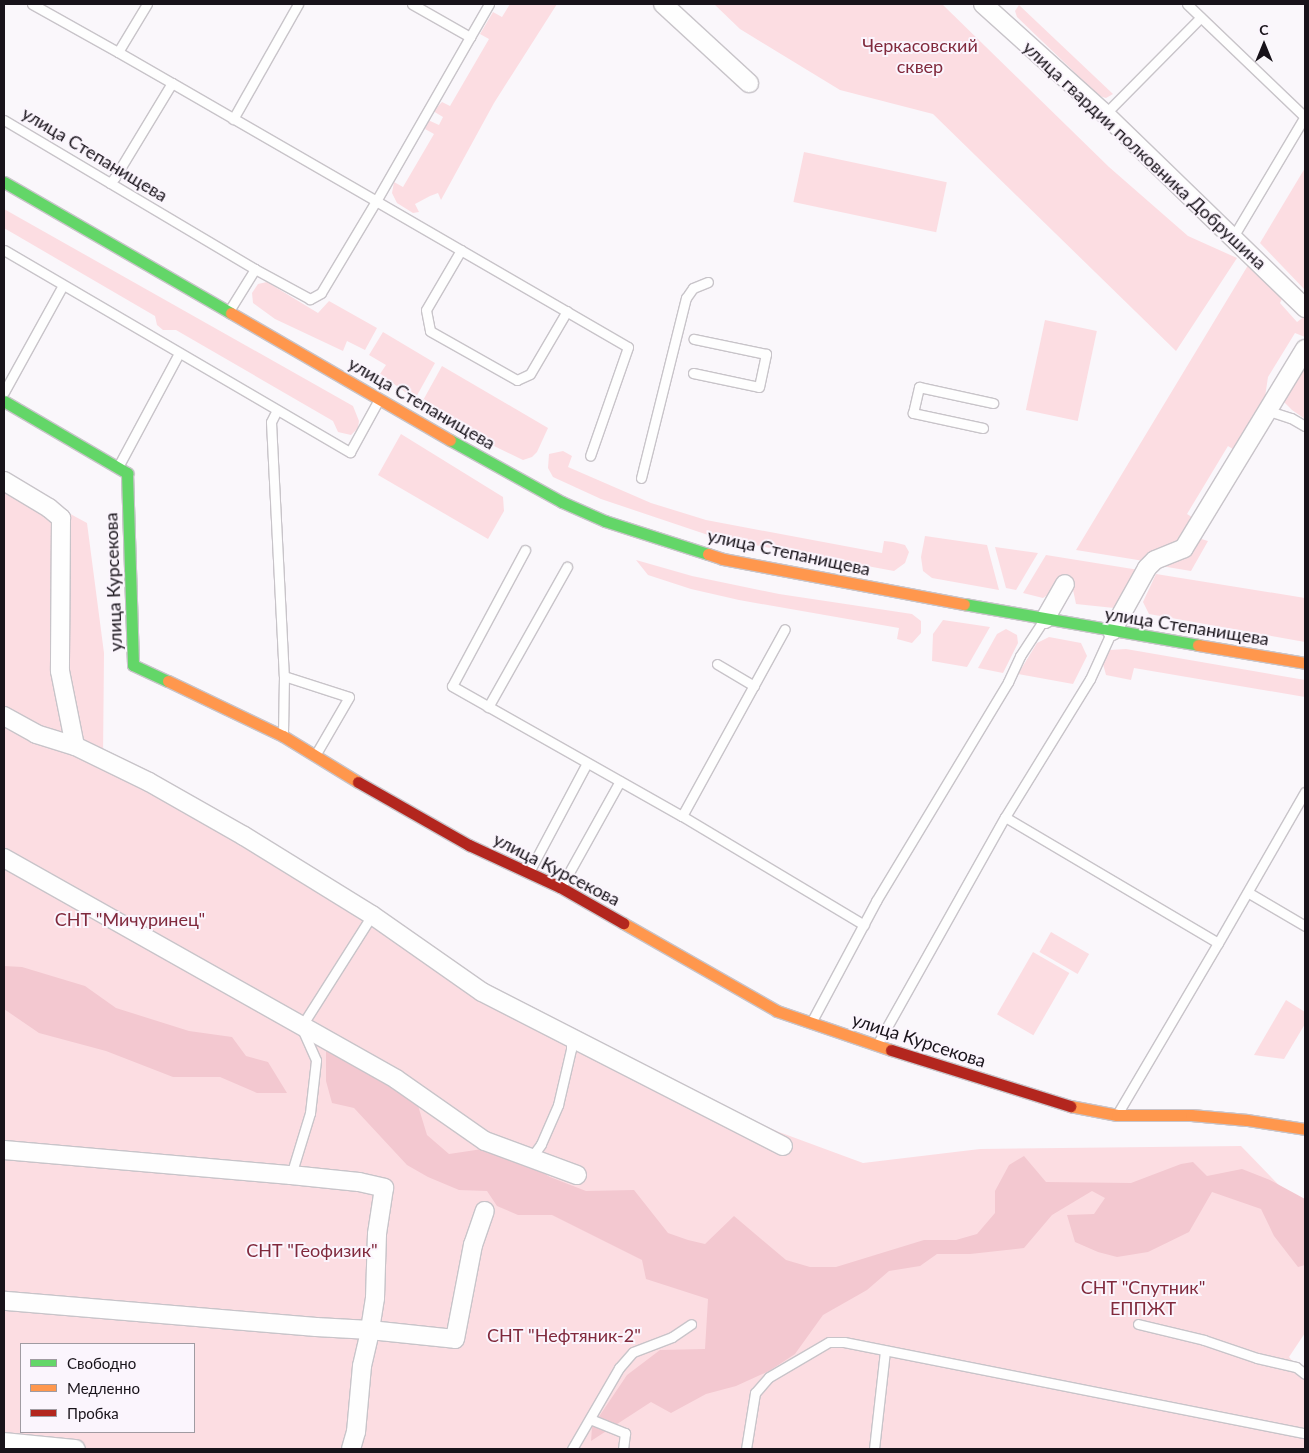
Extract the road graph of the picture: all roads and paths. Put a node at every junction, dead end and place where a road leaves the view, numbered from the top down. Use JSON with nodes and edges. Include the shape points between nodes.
{"nodes":[{"id":1,"x":32,"y":4,"type":"edge"},
{"id":2,"x":147,"y":4,"type":"edge"},
{"id":3,"x":298,"y":4,"type":"edge"},
{"id":4,"x":412,"y":4,"type":"edge"},
{"id":5,"x":489,"y":4,"type":"edge"},
{"id":6,"x":663,"y":4,"type":"edge"},
{"id":7,"x":1187,"y":4,"type":"edge"},
{"id":8,"x":993,"y":7,"type":"edge"},
{"id":9,"x":1201,"y":17,"type":"junction"},
{"id":10,"x":470,"y":37,"type":"junction"},
{"id":11,"x":118,"y":52,"type":"junction"},
{"id":12,"x":172,"y":83,"type":"junction"},
{"id":13,"x":749,"y":83,"type":"dead end"},
{"id":14,"x":1105,"y":114,"type":"junction"},
{"id":15,"x":1305,"y":117,"type":"edge"},
{"id":16,"x":233,"y":118,"type":"junction"},
{"id":17,"x":4,"y":120,"type":"edge"},
{"id":18,"x":4,"y":182,"type":"edge"},
{"id":19,"x":110,"y":183,"type":"junction"},
{"id":20,"x":376,"y":201,"type":"junction"},
{"id":21,"x":1233,"y":237,"type":"junction"},
{"id":22,"x":4,"y":250,"type":"edge"},
{"id":23,"x":461,"y":250,"type":"junction"},
{"id":24,"x":254,"y":269,"type":"junction"},
{"id":25,"x":708,"y":282,"type":"dead end"},
{"id":26,"x":62,"y":285,"type":"junction"},
{"id":27,"x":1305,"y":308,"type":"edge"},
{"id":28,"x":229,"y":311,"type":"junction"},
{"id":29,"x":566,"y":311,"type":"junction"},
{"id":30,"x":694,"y":339,"type":"dead end"},
{"id":31,"x":1305,"y":349,"type":"edge"},
{"id":32,"x":179,"y":353,"type":"junction"},
{"id":33,"x":692,"y":373,"type":"dead end"},
{"id":34,"x":4,"y":392,"type":"edge"},
{"id":35,"x":379,"y":399,"type":"junction"},
{"id":36,"x":4,"y":401,"type":"edge"},
{"id":37,"x":993,"y":403,"type":"dead end"},
{"id":38,"x":277,"y":410,"type":"junction"},
{"id":39,"x":1269,"y":411,"type":"junction"},
{"id":40,"x":1305,"y":426,"type":"edge"},
{"id":41,"x":983,"y":428,"type":"dead end"},
{"id":42,"x":590,"y":456,"type":"dead end"},
{"id":43,"x":117,"y":467,"type":"junction"},
{"id":44,"x":641,"y":478,"type":"dead end"},
{"id":45,"x":4,"y":481,"type":"edge"},
{"id":46,"x":525,"y":550,"type":"dead end"},
{"id":47,"x":567,"y":568,"type":"dead end"},
{"id":48,"x":1065,"y":584,"type":"dead end"},
{"id":49,"x":1045,"y":619,"type":"junction"},
{"id":50,"x":785,"y":629,"type":"dead end"},
{"id":51,"x":1112,"y":631,"type":"junction"},
{"id":52,"x":1305,"y":663,"type":"edge"},
{"id":53,"x":717,"y":664,"type":"dead end"},
{"id":54,"x":284,"y":676,"type":"junction"},
{"id":55,"x":754,"y":686,"type":"junction"},
{"id":56,"x":488,"y":707,"type":"junction"},
{"id":57,"x":4,"y":716,"type":"edge"},
{"id":58,"x":283,"y":736,"type":"junction"},
{"id":59,"x":75,"y":746,"type":"junction"},
{"id":60,"x":315,"y":757,"type":"junction"},
{"id":61,"x":587,"y":763,"type":"junction"},
{"id":62,"x":620,"y":781,"type":"junction"},
{"id":63,"x":1305,"y":792,"type":"edge"},
{"id":64,"x":682,"y":816,"type":"junction"},
{"id":65,"x":1004,"y":817,"type":"junction"},
{"id":66,"x":4,"y":858,"type":"edge"},
{"id":67,"x":529,"y":872,"type":"junction"},
{"id":68,"x":560,"y":887,"type":"junction"},
{"id":69,"x":1248,"y":893,"type":"junction"},
{"id":70,"x":372,"y":914,"type":"junction"},
{"id":71,"x":864,"y":925,"type":"junction"},
{"id":72,"x":1305,"y":926,"type":"edge"},
{"id":73,"x":1218,"y":943,"type":"junction"},
{"id":74,"x":811,"y":1022,"type":"junction"},
{"id":75,"x":301,"y":1026,"type":"junction"},
{"id":76,"x":572,"y":1039,"type":"junction"},
{"id":77,"x":877,"y":1045,"type":"junction"},
{"id":78,"x":1117,"y":1115,"type":"junction"},
{"id":79,"x":1305,"y":1129,"type":"edge"},
{"id":80,"x":783,"y":1146,"type":"dead end"},
{"id":81,"x":4,"y":1150,"type":"edge"},
{"id":82,"x":531,"y":1158,"type":"junction"},
{"id":83,"x":291,"y":1175,"type":"junction"},
{"id":84,"x":577,"y":1175,"type":"dead end"},
{"id":85,"x":484,"y":1211,"type":"dead end"},
{"id":86,"x":4,"y":1301,"type":"edge"},
{"id":87,"x":691,"y":1324,"type":"dead end"},
{"id":88,"x":1138,"y":1324,"type":"dead end"},
{"id":89,"x":370,"y":1330,"type":"junction"},
{"id":90,"x":885,"y":1351,"type":"junction"},
{"id":91,"x":1305,"y":1374,"type":"edge"},
{"id":92,"x":590,"y":1419,"type":"junction"},
{"id":93,"x":1305,"y":1433,"type":"edge"},
{"id":94,"x":4,"y":1442,"type":"edge"},
{"id":95,"x":76,"y":1449,"type":"edge"},
{"id":96,"x":351,"y":1449,"type":"edge"},
{"id":97,"x":572,"y":1449,"type":"edge"},
{"id":98,"x":623,"y":1449,"type":"edge"},
{"id":99,"x":746,"y":1449,"type":"edge"},
{"id":100,"x":874,"y":1449,"type":"edge"}],
"edges":[{"from":1,"to":11,"type":"lane"},
{"from":2,"to":11,"type":"lane"},
{"from":3,"to":16,"type":"lane"},
{"from":4,"to":10,"type":"lane"},
{"from":5,"to":10,"type":"lane"},
{"from":6,"to":13,"type":"street"},
{"from":7,"to":9,"type":"lane"},
{"from":8,"to":14,"type":"street","name":"улица гвардии полковника Добрушина"},
{"from":9,"to":14,"type":"lane"},
{"from":9,"to":15,"type":"lane"},
{"from":10,"to":20,"type":"lane"},
{"from":11,"to":12,"type":"lane"},
{"from":12,"to":16,"type":"lane"},
{"from":12,"to":19,"type":"lane"},
{"from":14,"to":21,"type":"street","name":"улица гвардии полковника Добрушина"},
{"from":15,"to":21,"type":"lane"},
{"from":16,"to":20,"type":"lane"},
{"from":17,"to":19,"type":"lane","name":"улица Степанищева"},
{"from":18,"to":28,"type":"street","name":"улица Степанищева"},
{"from":19,"to":24,"type":"lane","name":"улица Степанищева"},
{"from":20,"to":23,"type":"lane"},
{"from":20,"to":24,"type":"lane","name":"улица Степанищева","via":[[321,293],[310,299]]},
{"from":21,"to":27,"type":"street","name":"улица гвардии полковника Добрушина"},
{"from":22,"to":26,"type":"lane"},
{"from":23,"to":29,"type":"lane"},
{"from":23,"to":29,"type":"lane","via":[[426,310],[430,331],[517,380],[530,374]]},
{"from":24,"to":28,"type":"lane"},
{"from":25,"to":44,"type":"lane","via":[[693,288],[686,298]]},
{"from":26,"to":32,"type":"lane"},
{"from":26,"to":34,"type":"lane"},
{"from":28,"to":35,"type":"street","name":"улица Степанищева"},
{"from":29,"to":42,"type":"lane","via":[[628,347]]},
{"from":30,"to":33,"type":"lane","via":[[766,354],[759,387]]},
{"from":31,"to":39,"type":"street"},
{"from":32,"to":38,"type":"lane"},
{"from":32,"to":43,"type":"lane"},
{"from":35,"to":38,"type":"lane","via":[[350,452]]},
{"from":35,"to":49,"type":"street","name":"улица Степанищева","via":[[562,502],[605,521],[723,559]]},
{"from":36,"to":43,"type":"street"},
{"from":37,"to":41,"type":"lane","via":[[919,387],[913,413]]},
{"from":38,"to":54,"type":"lane","via":[[271,422]]},
{"from":39,"to":40,"type":"lane"},
{"from":39,"to":51,"type":"street","via":[[1184,548],[1155,560],[1147,568]]},
{"from":43,"to":58,"type":"street","name":"улица Курсекова","via":[[127,473],[133,665]]},
{"from":45,"to":59,"type":"street","via":[[61,518],[60,671]]},
{"from":46,"to":56,"type":"lane","via":[[452,686]]},
{"from":47,"to":56,"type":"lane"},
{"from":48,"to":49,"type":"street"},
{"from":49,"to":51,"type":"street","name":"улица Степанищева"},
{"from":49,"to":71,"type":"lane","via":[[1020,656],[1008,682],[935,800]]},
{"from":50,"to":55,"type":"lane"},
{"from":51,"to":52,"type":"street","name":"улица Степанищева"},
{"from":51,"to":65,"type":"lane","via":[[1090,679]]},
{"from":53,"to":55,"type":"lane"},
{"from":54,"to":58,"type":"lane"},
{"from":54,"to":60,"type":"lane","via":[[349,697]]},
{"from":55,"to":64,"type":"lane"},
{"from":56,"to":61,"type":"lane"},
{"from":57,"to":59,"type":"street","via":[[36,734]]},
{"from":58,"to":60,"type":"street","name":"улица Курсекова"},
{"from":59,"to":70,"type":"street","via":[[210,816]]},
{"from":60,"to":67,"type":"street","name":"улица Курсекова","via":[[469,845]]},
{"from":61,"to":62,"type":"lane"},
{"from":61,"to":67,"type":"lane"},
{"from":62,"to":64,"type":"lane"},
{"from":62,"to":68,"type":"lane"},
{"from":63,"to":69,"type":"lane"},
{"from":64,"to":71,"type":"lane"},
{"from":65,"to":73,"type":"lane"},
{"from":65,"to":77,"type":"lane"},
{"from":66,"to":75,"type":"street"},
{"from":67,"to":68,"type":"street","name":"улица Курсекова"},
{"from":68,"to":74,"type":"street","name":"улица Курсекова","via":[[777,1010]]},
{"from":69,"to":72,"type":"lane"},
{"from":69,"to":73,"type":"lane"},
{"from":70,"to":75,"type":"lane"},
{"from":70,"to":76,"type":"street","via":[[482,992]]},
{"from":71,"to":74,"type":"lane"},
{"from":73,"to":78,"type":"lane"},
{"from":74,"to":77,"type":"street","name":"улица Курсекова"},
{"from":75,"to":82,"type":"street","via":[[396,1079],[485,1141]]},
{"from":75,"to":83,"type":"lane","via":[[316,1060],[310,1113]]},
{"from":76,"to":80,"type":"street"},
{"from":76,"to":82,"type":"lane","via":[[558,1106]]},
{"from":77,"to":78,"type":"street","name":"улица Курсекова","via":[[1082,1110]]},
{"from":78,"to":79,"type":"street","name":"улица Курсекова","via":[[1192,1115]]},
{"from":81,"to":83,"type":"street"},
{"from":82,"to":84,"type":"street"},
{"from":83,"to":89,"type":"street","via":[[384,1188]]},
{"from":85,"to":89,"type":"street","via":[[471,1254],[455,1339]]},
{"from":86,"to":89,"type":"street"},
{"from":87,"to":92,"type":"lane","via":[[672,1337],[633,1352],[619,1368]]},
{"from":88,"to":91,"type":"lane","via":[[1296,1367]]},
{"from":89,"to":96,"type":"street"},
{"from":90,"to":93,"type":"lane"},
{"from":90,"to":99,"type":"lane","via":[[829,1342],[769,1377],[755,1393]]},
{"from":90,"to":100,"type":"lane"},
{"from":92,"to":97,"type":"lane"},
{"from":92,"to":98,"type":"lane","via":[[625,1433]]},
{"from":94,"to":95,"type":"street"}]}
